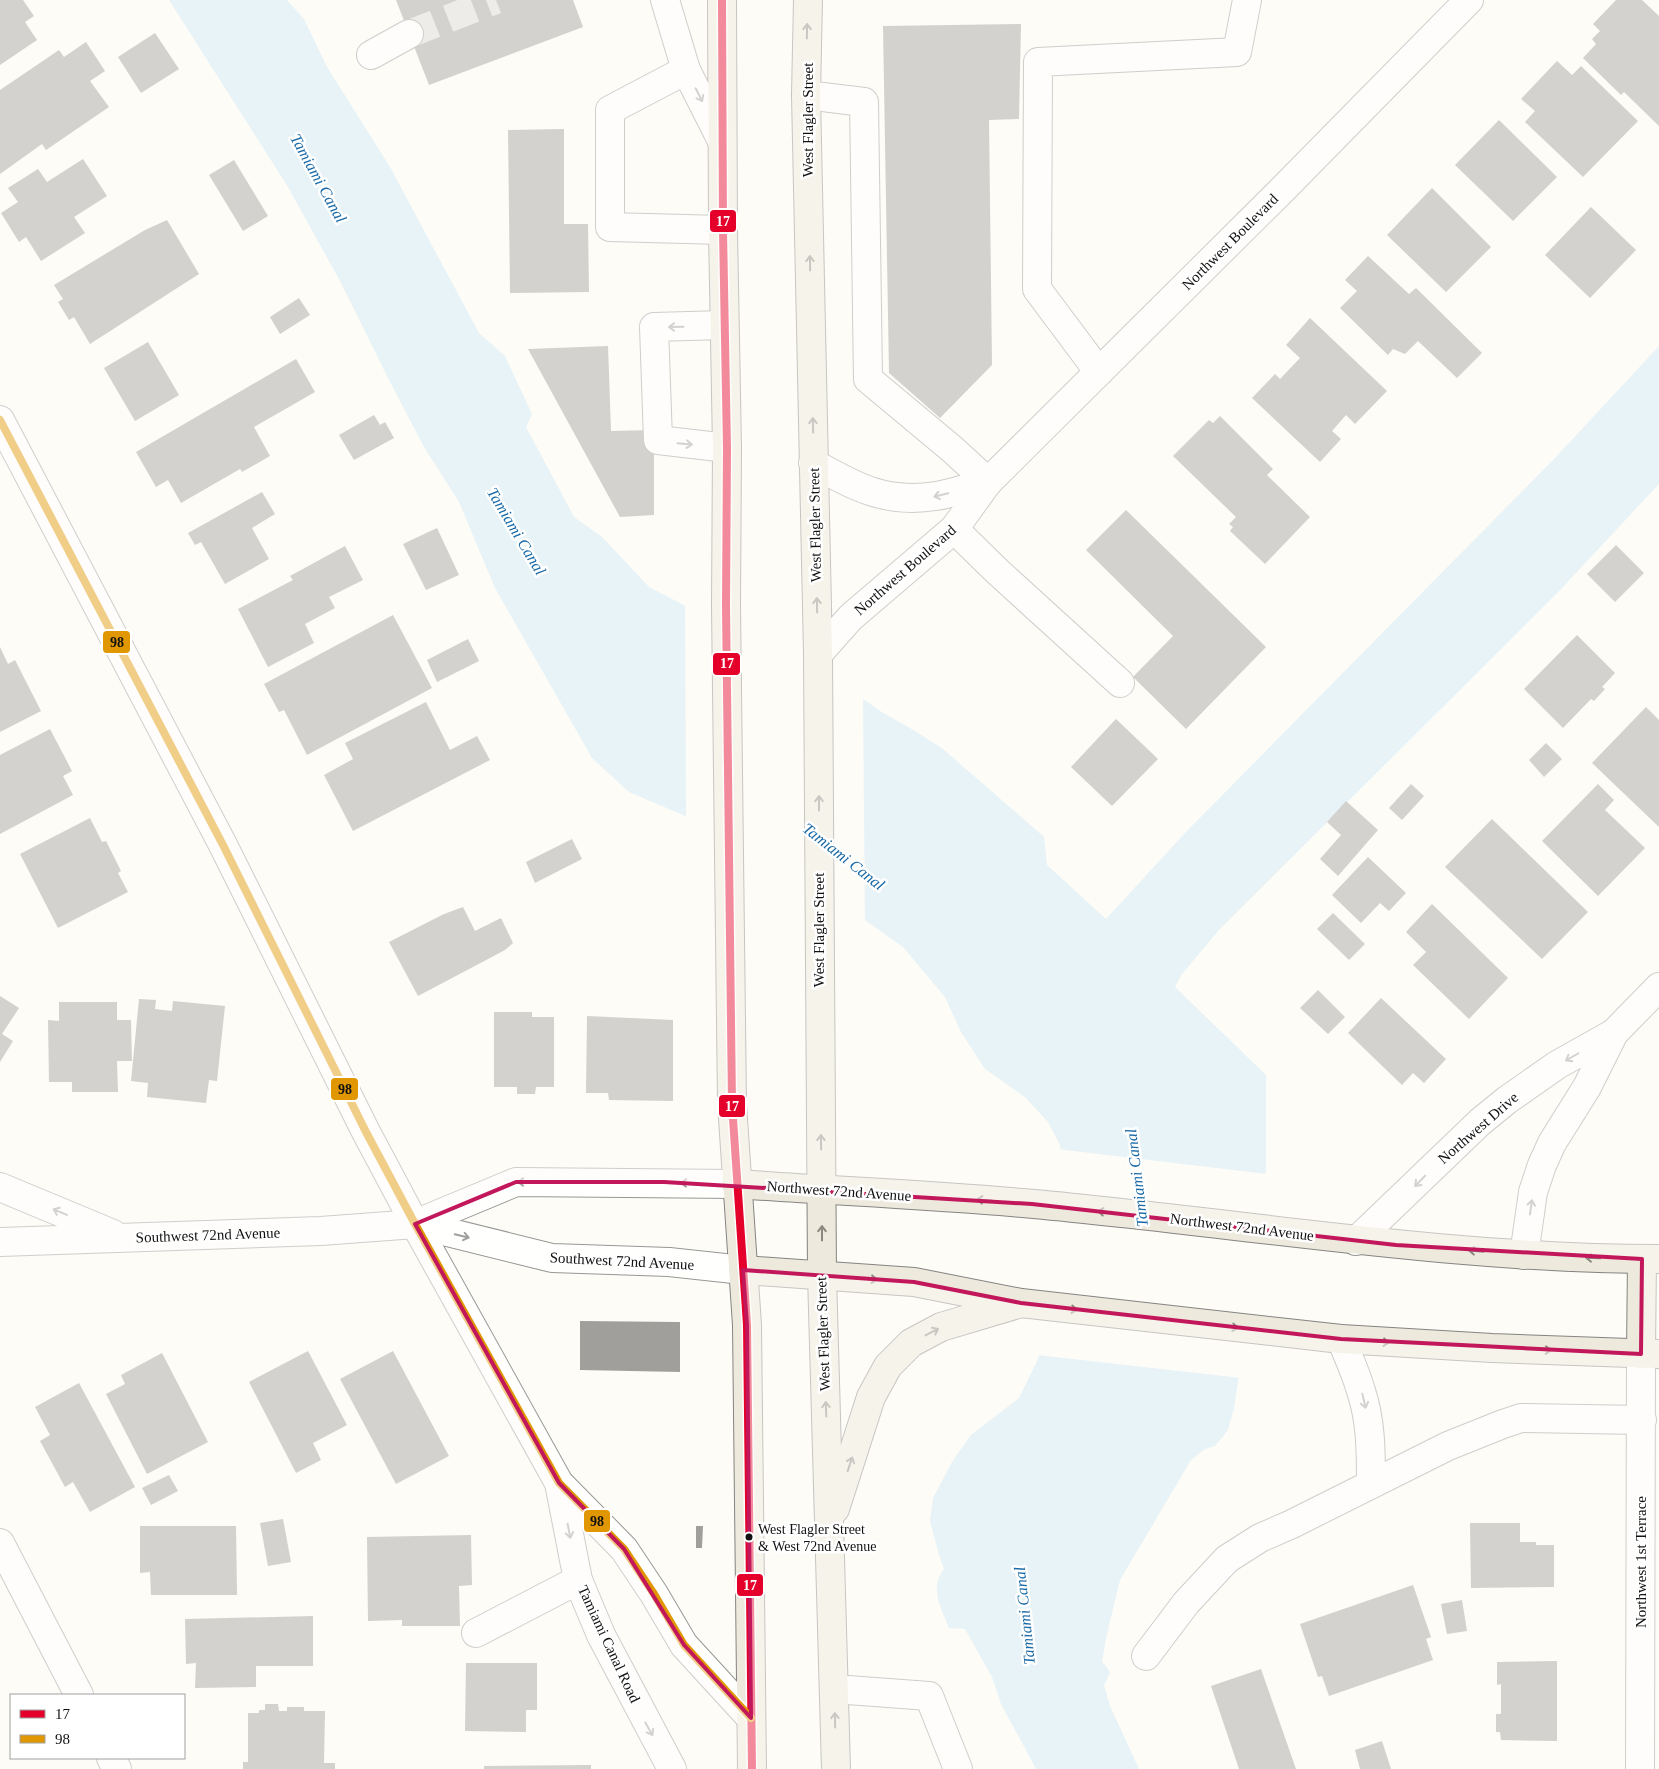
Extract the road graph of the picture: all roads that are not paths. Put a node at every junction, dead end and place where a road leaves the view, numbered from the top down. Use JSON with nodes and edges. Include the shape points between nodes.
{"nodes":[{"id":1,"x":665,"y":0,"type":"edge"},
{"id":2,"x":722,"y":0,"type":"edge"},
{"id":3,"x":808,"y":0,"type":"edge"},
{"id":4,"x":1247,"y":0,"type":"edge"},
{"id":5,"x":1464,"y":1,"type":"edge"},
{"id":6,"x":409,"y":34,"type":"tunnel mouth"},
{"id":7,"x":371,"y":55,"type":"dead end"},
{"id":8,"x":686,"y":70,"type":"junction"},
{"id":9,"x":806,"y":95,"type":"junction"},
{"id":10,"x":722,"y":141,"type":"junction"},
{"id":11,"x":723,"y":230,"type":"junction"},
{"id":12,"x":724,"y":325,"type":"junction"},
{"id":13,"x":1099,"y":372,"type":"junction"},
{"id":14,"x":0,"y":420,"type":"edge"},
{"id":15,"x":727,"y":448,"type":"junction"},
{"id":16,"x":814,"y":463,"type":"junction"},
{"id":17,"x":988,"y":482,"type":"junction"},
{"id":18,"x":954,"y":528,"type":"junction"},
{"id":19,"x":818,"y":654,"type":"junction"},
{"id":20,"x":1120,"y":683,"type":"dead end"},
{"id":21,"x":1659,"y":987,"type":"edge"},
{"id":22,"x":1614,"y":1033,"type":"junction"},
{"id":23,"x":736,"y":1184,"type":"junction"},
{"id":24,"x":0,"y":1187,"type":"edge"},
{"id":25,"x":821,"y":1190,"type":"junction"},
{"id":26,"x":415,"y":1224,"type":"junction"},
{"id":27,"x":121,"y":1238,"type":"junction"},
{"id":28,"x":1356,"y":1241,"type":"junction"},
{"id":29,"x":0,"y":1242,"type":"edge"},
{"id":30,"x":1524,"y":1255,"type":"junction"},
{"id":31,"x":1650,"y":1259,"type":"edge"},
{"id":32,"x":743,"y":1270,"type":"junction"},
{"id":33,"x":822,"y":1275,"type":"junction"},
{"id":34,"x":1022,"y":1303,"type":"junction"},
{"id":35,"x":1341,"y":1339,"type":"junction"},
{"id":36,"x":1650,"y":1354,"type":"edge"},
{"id":37,"x":1642,"y":1420,"type":"junction"},
{"id":38,"x":559,"y":1483,"type":"junction"},
{"id":39,"x":1371,"y":1484,"type":"junction"},
{"id":40,"x":829,"y":1527,"type":"junction"},
{"id":41,"x":0,"y":1543,"type":"edge"},
{"id":42,"x":578,"y":1580,"type":"junction"},
{"id":43,"x":476,"y":1633,"type":"dead end"},
{"id":44,"x":1146,"y":1656,"type":"dead end"},
{"id":45,"x":834,"y":1689,"type":"junction"},
{"id":46,"x":78,"y":1694,"type":"edge"},
{"id":47,"x":751,"y":1718,"type":"junction"},
{"id":48,"x":672,"y":1769,"type":"edge"},
{"id":49,"x":752,"y":1769,"type":"edge"},
{"id":50,"x":836,"y":1769,"type":"edge"},
{"id":51,"x":958,"y":1769,"type":"edge"},
{"id":52,"x":1640,"y":1769,"type":"edge"}],
"edges":[{"from":1,"to":8,"type":"street"},
{"from":2,"to":10,"type":"main road"},
{"from":9,"to":3,"type":"main road","name":"West Flagler Street","one_way":true},
{"from":4,"to":13,"type":"street","via":[[1237,52],[1038,62],[1037,289]]},
{"from":5,"to":13,"type":"street","name":"Northwest Boulevard","via":[[1282,190]]},
{"from":6,"to":7,"type":"street"},
{"from":8,"to":10,"type":"street","one_way":true},
{"from":8,"to":11,"type":"street","via":[[610,110],[610,227]]},
{"from":16,"to":9,"type":"main road","name":"West Flagler Street","one_way":true},
{"from":9,"to":17,"type":"street","via":[[864,102],[868,379]]},
{"from":10,"to":11,"type":"main road"},
{"from":11,"to":12,"type":"main road"},
{"from":12,"to":15,"type":"main road"},
{"from":12,"to":15,"type":"street","one_way":true,"via":[[654,327],[658,440]]},
{"from":13,"to":17,"type":"street","name":"Northwest Boulevard"},
{"from":14,"to":26,"type":"street","name":"Tamiami Canal Road","via":[[218,836]]},
{"from":15,"to":23,"type":"main road","via":[[730,1009]]},
{"from":17,"to":16,"type":"street","name":"Northwest Boulevard","one_way":true,"via":[[938,496],[893,497],[849,484]]},
{"from":19,"to":16,"type":"main road","name":"West Flagler Street","one_way":true},
{"from":17,"to":18,"type":"street","name":"Northwest Boulevard"},
{"from":18,"to":19,"type":"street","name":"Northwest Boulevard","via":[[851,617]]},
{"from":18,"to":20,"type":"street"},
{"from":25,"to":19,"type":"main road","name":"West Flagler Street","one_way":true},
{"from":21,"to":22,"type":"street","name":"Northwest Drive"},
{"from":22,"to":28,"type":"street","name":"Northwest Drive","one_way":true,"via":[[1557,1065],[1506,1100]]},
{"from":30,"to":22,"type":"street","name":"Northwest Drive","one_way":true,"via":[[1533,1192],[1542,1165]]},
{"from":23,"to":25,"type":"main road","name":"Northwest 72nd Avenue"},
{"from":23,"to":26,"type":"street","name":"Southwest 72nd Avenue","one_way":true,"via":[[516,1182]]},
{"from":23,"to":32,"type":"main road"},
{"from":27,"to":24,"type":"street","one_way":true},
{"from":28,"to":25,"type":"main road","name":"Northwest 72nd Avenue","one_way":true,"via":[[1032,1204]]},
{"from":33,"to":25,"type":"main road","name":"West Flagler Street","one_way":true},
{"from":26,"to":27,"type":"street","name":"Southwest 72nd Avenue","via":[[321,1231]]},
{"from":26,"to":32,"type":"street","name":"Southwest 72nd Avenue","one_way":true,"via":[[552,1258],[669,1262]]},
{"from":26,"to":38,"type":"street","name":"Tamiami Canal Road"},
{"from":27,"to":29,"type":"street","name":"Southwest 72nd Avenue"},
{"from":30,"to":28,"type":"main road","name":"Northwest 72nd Avenue","one_way":true},
{"from":31,"to":30,"type":"main road","name":"Northwest 72nd Avenue","one_way":true},
{"from":31,"to":36,"type":"main road"},
{"from":32,"to":33,"type":"main road"},
{"from":32,"to":47,"type":"main road","via":[[747,1325]]},
{"from":33,"to":34,"type":"main road","one_way":true,"via":[[914,1282]]},
{"from":40,"to":33,"type":"main road","name":"West Flagler Street","one_way":true},
{"from":34,"to":35,"type":"main road","one_way":true},
{"from":40,"to":34,"type":"main road","one_way":true,"via":[[872,1397],[888,1366],[911,1343],[941,1327]]},
{"from":35,"to":36,"type":"main road","one_way":true},
{"from":35,"to":39,"type":"street","one_way":true,"via":[[1362,1391],[1370,1435]]},
{"from":36,"to":37,"type":"street","name":"Northwest 1st Terrace"},
{"from":37,"to":39,"type":"street","via":[[1521,1418],[1448,1446]]},
{"from":37,"to":52,"type":"street","name":"Northwest 1st Terrace"},
{"from":38,"to":42,"type":"street","name":"Tamiami Canal Road","one_way":true},
{"from":38,"to":47,"type":"street","name":"Tamiami Canal Road","via":[[624,1548],[684,1645]]},
{"from":39,"to":44,"type":"street","via":[[1260,1538],[1227,1559],[1186,1603]]},
{"from":40,"to":45,"type":"main road","name":"West Flagler Street"},
{"from":41,"to":46,"type":"street"},
{"from":42,"to":43,"type":"street"},
{"from":42,"to":48,"type":"street","name":"Tamiami Canal Road","one_way":true,"via":[[601,1635]]},
{"from":50,"to":45,"type":"main road","name":"West Flagler Street","one_way":true},
{"from":45,"to":51,"type":"street","via":[[929,1696]]},
{"from":47,"to":49,"type":"main road"}]}
